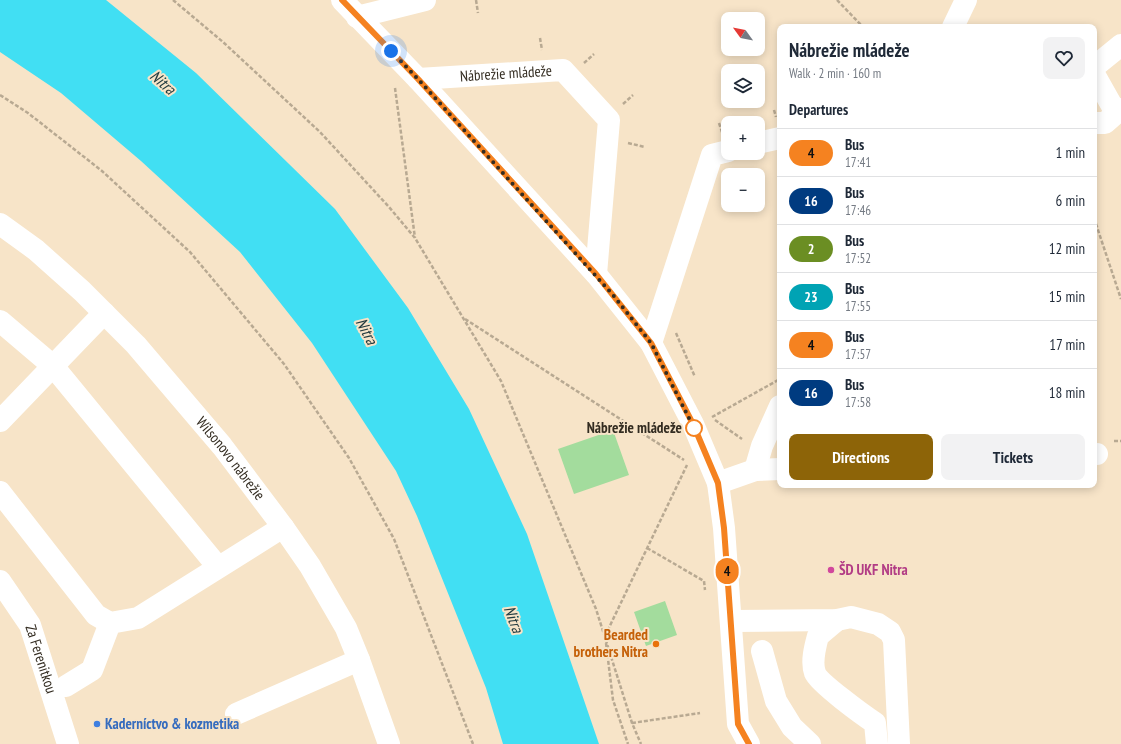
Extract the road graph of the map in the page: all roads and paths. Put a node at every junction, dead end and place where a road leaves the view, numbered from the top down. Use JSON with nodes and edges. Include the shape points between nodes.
{"nodes":[{"id":1,"x":173,"y":0,"type":"edge"},
{"id":2,"x":342,"y":0,"type":"edge"},
{"id":3,"x":425,"y":0,"type":"edge"},
{"id":4,"x":476,"y":0,"type":"edge"},
{"id":5,"x":837,"y":0,"type":"edge"},
{"id":6,"x":966,"y":0,"type":"edge"},
{"id":7,"x":478,"y":13,"type":"dead end"},
{"id":8,"x":357,"y":17,"type":"junction"},
{"id":9,"x":860,"y":24,"type":"edge"},
{"id":10,"x":954,"y":24,"type":"edge"},
{"id":11,"x":1121,"y":45,"type":"edge"},
{"id":12,"x":1097,"y":65,"type":"edge"},
{"id":13,"x":1097,"y":78,"type":"edge"},
{"id":14,"x":418,"y":79,"type":"junction"},
{"id":15,"x":395,"y":83,"type":"dead end"},
{"id":16,"x":0,"y":95,"type":"edge"},
{"id":17,"x":1119,"y":111,"type":"edge"},
{"id":18,"x":1097,"y":123,"type":"edge"},
{"id":19,"x":777,"y":139,"type":"edge"},
{"id":20,"x":765,"y":142,"type":"edge"},
{"id":21,"x":721,"y":153,"type":"edge"},
{"id":22,"x":0,"y":224,"type":"edge"},
{"id":23,"x":1097,"y":227,"type":"edge"},
{"id":24,"x":415,"y":238,"type":"junction"},
{"id":25,"x":596,"y":274,"type":"junction"},
{"id":26,"x":1121,"y":300,"type":"edge"},
{"id":27,"x":104,"y":313,"type":"junction"},
{"id":28,"x":464,"y":318,"type":"junction"},
{"id":29,"x":0,"y":321,"type":"edge"},
{"id":30,"x":651,"y":343,"type":"junction"},
{"id":31,"x":53,"y":366,"type":"junction"},
{"id":32,"x":777,"y":381,"type":"edge"},
{"id":33,"x":777,"y":413,"type":"edge"},
{"id":34,"x":0,"y":421,"type":"edge"},
{"id":35,"x":745,"y":442,"type":"dead end"},
{"id":36,"x":777,"y":469,"type":"edge"},
{"id":37,"x":755,"y":470,"type":"junction"},
{"id":38,"x":718,"y":483,"type":"junction"},
{"id":39,"x":0,"y":492,"type":"edge"},
{"id":40,"x":283,"y":527,"type":"junction"},
{"id":41,"x":647,"y":548,"type":"junction"},
{"id":42,"x":218,"y":567,"type":"junction"},
{"id":43,"x":0,"y":581,"type":"edge"},
{"id":44,"x":706,"y":595,"type":"dead end"},
{"id":45,"x":837,"y":620,"type":"junction"},
{"id":46,"x":731,"y":621,"type":"junction"},
{"id":47,"x":110,"y":623,"type":"junction"},
{"id":48,"x":605,"y":635,"type":"junction"},
{"id":49,"x":762,"y":651,"type":"dead end"},
{"id":50,"x":359,"y":660,"type":"junction"},
{"id":51,"x":66,"y":686,"type":"dead end"},
{"id":52,"x":236,"y":714,"type":"dead end"},
{"id":53,"x":700,"y":714,"type":"dead end"},
{"id":54,"x":632,"y":723,"type":"junction"},
{"id":55,"x":68,"y":744,"type":"edge"},
{"id":56,"x":389,"y":744,"type":"edge"},
{"id":57,"x":473,"y":744,"type":"edge"},
{"id":58,"x":628,"y":744,"type":"edge"},
{"id":59,"x":641,"y":744,"type":"edge"},
{"id":60,"x":749,"y":744,"type":"edge"},
{"id":61,"x":810,"y":744,"type":"edge"},
{"id":62,"x":876,"y":744,"type":"edge"},
{"id":63,"x":899,"y":744,"type":"edge"}],
"edges":[{"from":1,"to":24,"type":"path","via":[[223,42],[320,132]]},
{"from":2,"to":8,"type":"street"},
{"from":3,"to":8,"type":"street"},
{"from":4,"to":7,"type":"path"},
{"from":5,"to":9,"type":"path"},
{"from":6,"to":10,"type":"street"},
{"from":8,"to":14,"type":"street"},
{"from":11,"to":12,"type":"street"},
{"from":13,"to":17,"type":"street"},
{"from":14,"to":25,"type":"street"},
{"from":14,"to":25,"type":"street","name":"Nábrežie mládeže","via":[[563,70],[609,120]]},
{"from":15,"to":24,"type":"path"},
{"from":16,"to":57,"type":"path","via":[[28,113],[102,171],[184,247],[284,364],[349,458],[394,539]]},
{"from":17,"to":18,"type":"street","via":[[1105,122]]},
{"from":19,"to":20,"type":"street"},
{"from":21,"to":30,"type":"street","via":[[712,155]]},
{"from":22,"to":27,"type":"street","name":"Wilsonovo nábrežie","via":[[36,250]]},
{"from":23,"to":26,"type":"path"},
{"from":24,"to":28,"type":"path"},
{"from":25,"to":30,"type":"street"},
{"from":27,"to":31,"type":"street"},
{"from":27,"to":40,"type":"street","name":"Wilsonovo nábrežie","via":[[136,345],[222,446]]},
{"from":28,"to":41,"type":"path","via":[[688,463]]},
{"from":28,"to":48,"type":"path","via":[[501,381]]},
{"from":29,"to":31,"type":"street"},
{"from":30,"to":38,"type":"street","via":[[693,424]]},
{"from":31,"to":34,"type":"street"},
{"from":31,"to":42,"type":"street"},
{"from":32,"to":35,"type":"path","via":[[712,417]]},
{"from":33,"to":37,"type":"street","via":[[762,446]]},
{"from":36,"to":37,"type":"street"},
{"from":37,"to":38,"type":"street"},
{"from":38,"to":46,"type":"street"},
{"from":39,"to":47,"type":"street","via":[[96,615]]},
{"from":40,"to":42,"type":"street"},
{"from":40,"to":50,"type":"street","name":"Wilsonovo nábrežie","via":[[338,614]]},
{"from":41,"to":44,"type":"path","via":[[704,581]]},
{"from":41,"to":48,"type":"path"},
{"from":42,"to":47,"type":"street","via":[[138,618]]},
{"from":43,"to":55,"type":"street","name":"Za Ferenitkou","via":[[30,625]]},
{"from":45,"to":46,"type":"street"},
{"from":45,"to":62,"type":"street","via":[[818,636],[814,657],[815,674],[875,723]]},
{"from":45,"to":63,"type":"street","via":[[851,617],[878,624],[890,632],[894,640]]},
{"from":46,"to":60,"type":"street","via":[[738,724]]},
{"from":47,"to":51,"type":"street","via":[[92,670]]},
{"from":48,"to":54,"type":"path"},
{"from":48,"to":58,"type":"path","via":[[613,700]]},
{"from":49,"to":61,"type":"street","via":[[776,701],[792,727]]},
{"from":50,"to":52,"type":"street"},
{"from":50,"to":56,"type":"street","name":"Wilsonovo nábrežie"},
{"from":53,"to":54,"type":"path"},
{"from":54,"to":59,"type":"path"}]}
